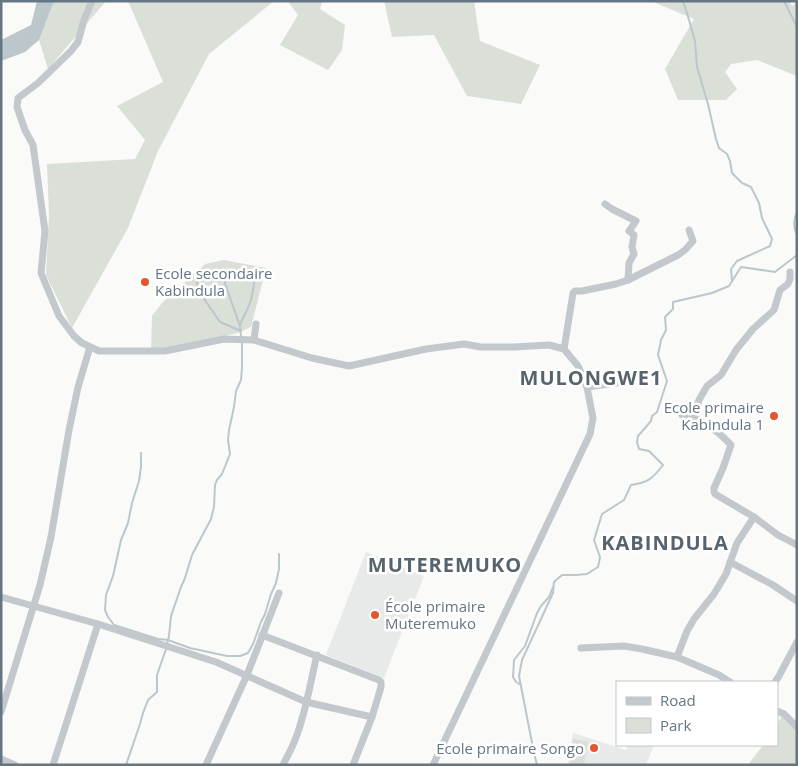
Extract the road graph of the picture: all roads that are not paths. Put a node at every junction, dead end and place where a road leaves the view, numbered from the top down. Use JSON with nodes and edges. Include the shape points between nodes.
{"nodes":[{"id":1,"x":92,"y":1,"type":"edge"},
{"id":2,"x":605,"y":204,"type":"dead end"},
{"id":3,"x":689,"y":230,"type":"dead end"},
{"id":4,"x":790,"y":272,"type":"dead end"},
{"id":5,"x":628,"y":280,"type":"junction"},
{"id":6,"x":256,"y":324,"type":"dead end"},
{"id":7,"x":254,"y":340,"type":"junction"},
{"id":8,"x":90,"y":347,"type":"junction"},
{"id":9,"x":564,"y":349,"type":"junction"},
{"id":10,"x":631,"y":382,"type":"dead end"},
{"id":11,"x":587,"y":387,"type":"junction"},
{"id":12,"x":682,"y":414,"type":"dead end"},
{"id":13,"x":693,"y":417,"type":"junction"},
{"id":14,"x":754,"y":518,"type":"junction"},
{"id":15,"x":797,"y":545,"type":"edge"},
{"id":16,"x":730,"y":562,"type":"junction"},
{"id":17,"x":279,"y":593,"type":"dead end"},
{"id":18,"x":1,"y":597,"type":"edge"},
{"id":19,"x":797,"y":601,"type":"edge"},
{"id":20,"x":34,"y":606,"type":"junction"},
{"id":21,"x":98,"y":624,"type":"junction"},
{"id":22,"x":262,"y":635,"type":"junction"},
{"id":23,"x":797,"y":642,"type":"edge"},
{"id":24,"x":581,"y":648,"type":"dead end"},
{"id":25,"x":317,"y":655,"type":"junction"},
{"id":26,"x":677,"y":658,"type":"junction"},
{"id":27,"x":247,"y":675,"type":"junction"},
{"id":28,"x":728,"y":681,"type":"edge"},
{"id":29,"x":775,"y":681,"type":"edge"},
{"id":30,"x":306,"y":702,"type":"junction"},
{"id":31,"x":778,"y":711,"type":"edge"},
{"id":32,"x":1,"y":712,"type":"edge"},
{"id":33,"x":372,"y":718,"type":"junction"},
{"id":34,"x":797,"y":727,"type":"edge"},
{"id":35,"x":1,"y":759,"type":"edge"},
{"id":36,"x":15,"y":765,"type":"edge"},
{"id":37,"x":53,"y":765,"type":"edge"},
{"id":38,"x":206,"y":765,"type":"edge"},
{"id":39,"x":283,"y":765,"type":"edge"},
{"id":40,"x":353,"y":765,"type":"edge"},
{"id":41,"x":433,"y":765,"type":"edge"}],
"edges":[{"from":1,"to":8,"type":"street","via":[[78,42],[18,98],[17,107],[33,145],[45,231],[41,273],[59,316],[74,336]]},
{"from":2,"to":5,"type":"street","via":[[636,221],[629,231],[634,235],[634,254],[628,263]]},
{"from":3,"to":5,"type":"street","via":[[693,241],[685,250]]},
{"from":4,"to":13,"type":"street","via":[[788,284],[780,290],[774,310],[753,329],[721,375],[707,386]]},
{"from":5,"to":9,"type":"street","via":[[573,293]]},
{"from":6,"to":7,"type":"street"},
{"from":7,"to":8,"type":"street","via":[[224,339],[165,351],[99,351]]},
{"from":7,"to":9,"type":"street","via":[[350,366],[464,344],[549,345]]},
{"from":8,"to":20,"type":"street","via":[[68,430],[51,537]]},
{"from":9,"to":11,"type":"street","via":[[578,366]]},
{"from":10,"to":11,"type":"street"},
{"from":11,"to":41,"type":"street","via":[[593,418],[590,434]]},
{"from":12,"to":13,"type":"street"},
{"from":13,"to":14,"type":"street","via":[[721,434],[731,445],[714,488],[715,494]]},
{"from":14,"to":15,"type":"street"},
{"from":14,"to":16,"type":"street","via":[[737,543]]},
{"from":16,"to":19,"type":"street"},
{"from":16,"to":26,"type":"street","via":[[714,594],[687,631]]},
{"from":17,"to":22,"type":"street"},
{"from":18,"to":20,"type":"street"},
{"from":20,"to":21,"type":"street"},
{"from":20,"to":32,"type":"street"},
{"from":21,"to":27,"type":"street"},
{"from":21,"to":37,"type":"street"},
{"from":22,"to":25,"type":"street"},
{"from":22,"to":27,"type":"street"},
{"from":23,"to":29,"type":"street"},
{"from":24,"to":26,"type":"street","via":[[624,646]]},
{"from":25,"to":30,"type":"street"},
{"from":25,"to":33,"type":"street","via":[[381,682]]},
{"from":26,"to":28,"type":"street"},
{"from":27,"to":30,"type":"street"},
{"from":27,"to":38,"type":"street"},
{"from":30,"to":33,"type":"street"},
{"from":30,"to":39,"type":"street","via":[[295,742]]},
{"from":31,"to":34,"type":"street"},
{"from":33,"to":40,"type":"street"},
{"from":35,"to":36,"type":"street"}]}
